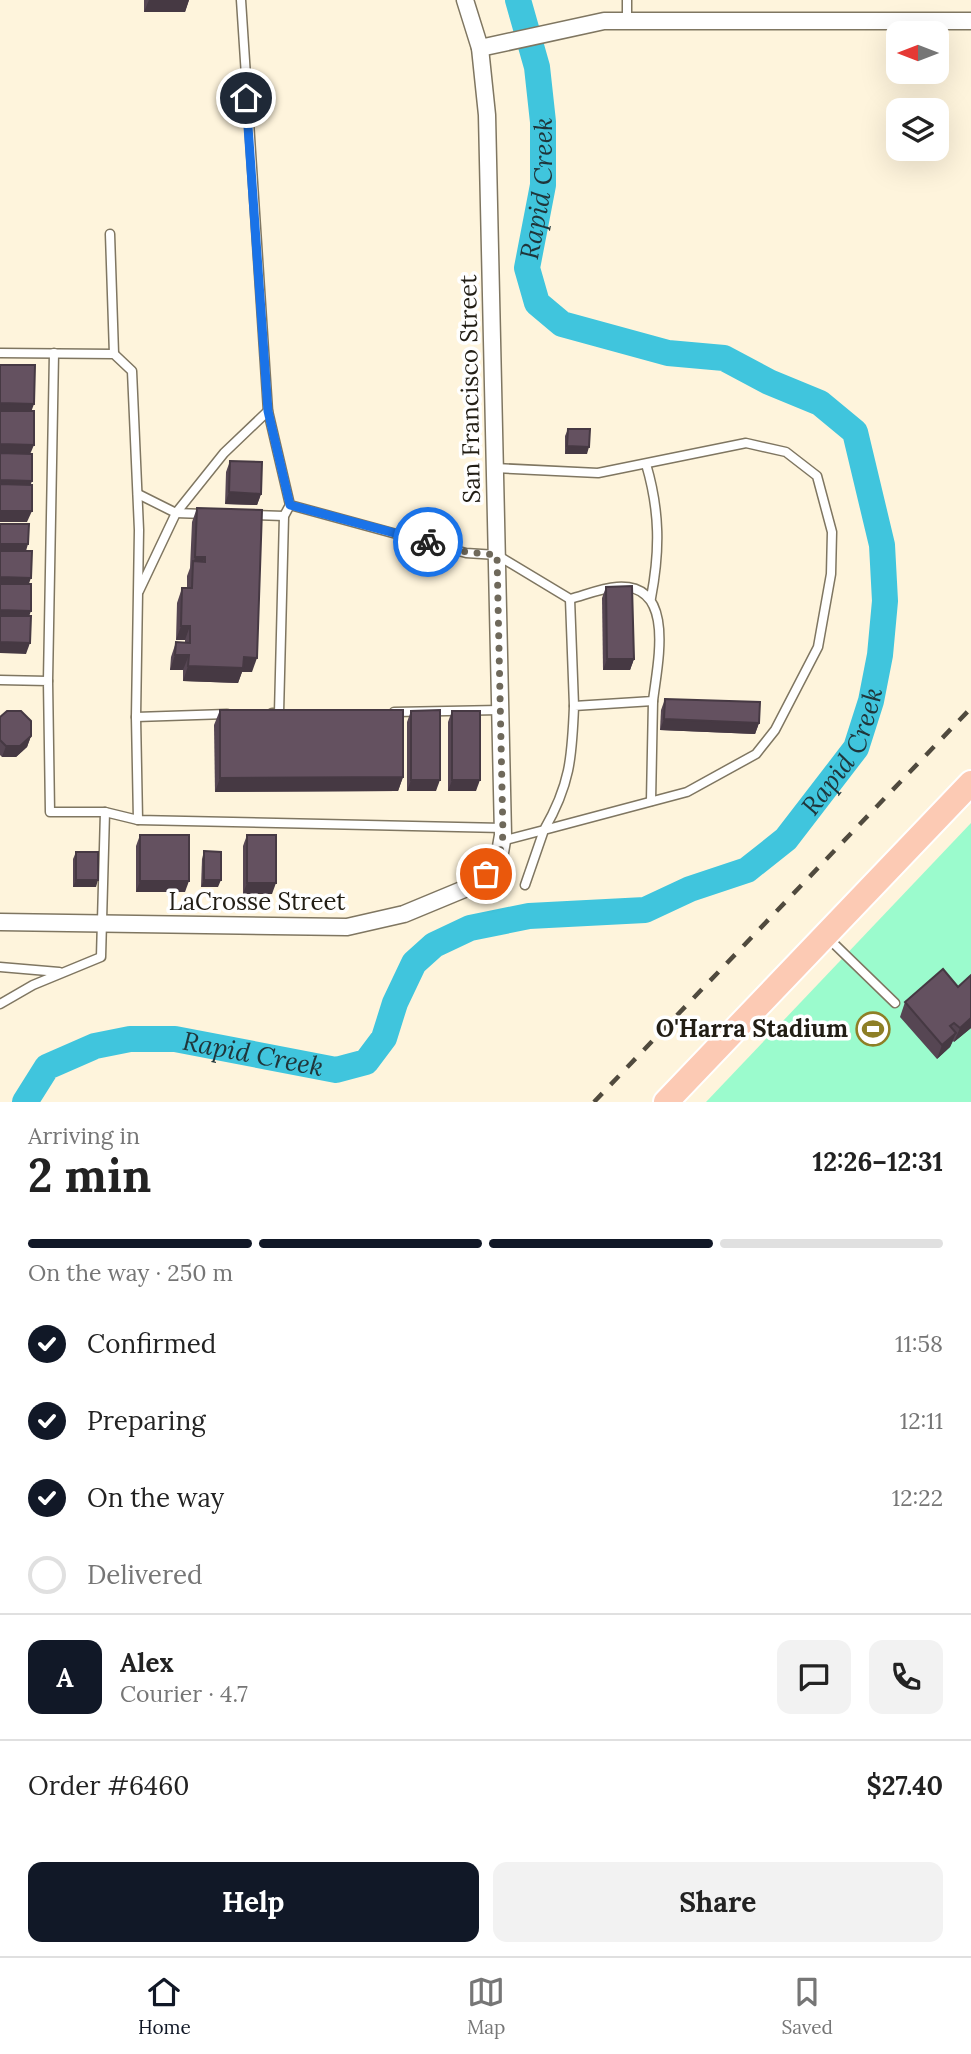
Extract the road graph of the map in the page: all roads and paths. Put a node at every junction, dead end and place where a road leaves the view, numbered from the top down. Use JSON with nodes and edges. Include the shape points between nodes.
{"nodes":[{"id":1,"x":241,"y":0,"type":"edge"},
{"id":2,"x":465,"y":0,"type":"edge"},
{"id":3,"x":627,"y":0,"type":"edge"},
{"id":4,"x":627,"y":20,"type":"junction"},
{"id":5,"x":971,"y":21,"type":"edge"},
{"id":6,"x":480,"y":48,"type":"junction"},
{"id":7,"x":110,"y":234,"type":"dead end"},
{"id":8,"x":0,"y":353,"type":"edge"},
{"id":9,"x":54,"y":354,"type":"junction"},
{"id":10,"x":114,"y":354,"type":"junction"},
{"id":11,"x":268,"y":411,"type":"junction"},
{"id":12,"x":646,"y":464,"type":"junction"},
{"id":13,"x":495,"y":468,"type":"junction"},
{"id":14,"x":138,"y":494,"type":"junction"},
{"id":15,"x":290,"y":505,"type":"junction"},
{"id":16,"x":176,"y":513,"type":"junction"},
{"id":17,"x":217,"y":514,"type":"edge"},
{"id":18,"x":244,"y":515,"type":"edge"},
{"id":19,"x":284,"y":516,"type":"junction"},
{"id":20,"x":497,"y":555,"type":"junction"},
{"id":21,"x":138,"y":593,"type":"junction"},
{"id":22,"x":651,"y":598,"type":"junction"},
{"id":23,"x":570,"y":599,"type":"junction"},
{"id":24,"x":0,"y":680,"type":"edge"},
{"id":25,"x":48,"y":681,"type":"junction"},
{"id":26,"x":653,"y":701,"type":"junction"},
{"id":27,"x":574,"y":706,"type":"junction"},
{"id":28,"x":500,"y":710,"type":"junction"},
{"id":29,"x":293,"y":712,"type":"edge"},
{"id":30,"x":388,"y":712,"type":"edge"},
{"id":31,"x":266,"y":713,"type":"edge"},
{"id":32,"x":279,"y":713,"type":"junction"},
{"id":33,"x":240,"y":714,"type":"edge"},
{"id":34,"x":136,"y":717,"type":"junction"},
{"id":35,"x":971,"y":783,"type":"edge"},
{"id":36,"x":651,"y":801,"type":"junction"},
{"id":37,"x":105,"y":812,"type":"junction"},
{"id":38,"x":138,"y":820,"type":"junction"},
{"id":39,"x":544,"y":830,"type":"junction"},
{"id":40,"x":503,"y":835,"type":"junction"},
{"id":41,"x":498,"y":864,"type":"joint"},
{"id":42,"x":525,"y":886,"type":"dead end"},
{"id":43,"x":0,"y":922,"type":"edge"},
{"id":44,"x":104,"y":923,"type":"junction"},
{"id":45,"x":825,"y":935,"type":"junction"},
{"id":46,"x":0,"y":967,"type":"edge"},
{"id":47,"x":62,"y":973,"type":"junction"},
{"id":48,"x":895,"y":1003,"type":"dead end"},
{"id":49,"x":0,"y":1004,"type":"edge"},
{"id":50,"x":666,"y":1102,"type":"edge"}],
"edges":[{"from":1,"to":11,"type":"lane"},
{"from":2,"to":6,"type":"street","name":"San Francisco Street"},
{"from":3,"to":4,"type":"lane"},
{"from":4,"to":5,"type":"street"},
{"from":4,"to":6,"type":"street","via":[[570,27]]},
{"from":6,"to":13,"type":"street","name":"San Francisco Street","via":[[487,115]]},
{"from":7,"to":10,"type":"lane"},
{"from":8,"to":9,"type":"lane"},
{"from":9,"to":10,"type":"lane"},
{"from":9,"to":25,"type":"lane"},
{"from":10,"to":14,"type":"lane","via":[[132,371]]},
{"from":11,"to":15,"type":"lane"},
{"from":11,"to":16,"type":"lane","via":[[225,453]]},
{"from":12,"to":13,"type":"lane","via":[[598,473]]},
{"from":12,"to":22,"type":"lane","via":[[654,491],[659,556]]},
{"from":12,"to":36,"type":"lane","via":[[746,443],[786,452],[817,475],[832,532],[831,574],[818,647],[775,730],[757,754],[687,792]]},
{"from":13,"to":20,"type":"street","name":"San Francisco Street"},
{"from":14,"to":16,"type":"lane"},
{"from":14,"to":21,"type":"lane"},
{"from":15,"to":19,"type":"lane"},
{"from":15,"to":20,"type":"lane","via":[[466,552]]},
{"from":16,"to":17,"type":"lane"},
{"from":16,"to":21,"type":"lane"},
{"from":18,"to":19,"type":"lane"},
{"from":19,"to":32,"type":"lane"},
{"from":20,"to":23,"type":"lane"},
{"from":20,"to":28,"type":"street","name":"San Francisco Street"},
{"from":21,"to":34,"type":"lane"},
{"from":22,"to":23,"type":"lane","via":[[618,587]]},
{"from":22,"to":26,"type":"lane","via":[[658,612],[660,647]]},
{"from":23,"to":27,"type":"lane"},
{"from":24,"to":25,"type":"lane"},
{"from":25,"to":37,"type":"lane","via":[[50,812]]},
{"from":26,"to":27,"type":"lane"},
{"from":26,"to":36,"type":"lane"},
{"from":27,"to":39,"type":"lane","via":[[572,754],[562,797]]},
{"from":28,"to":30,"type":"lane"},
{"from":28,"to":40,"type":"street","name":"San Francisco Street"},
{"from":29,"to":32,"type":"lane"},
{"from":31,"to":32,"type":"lane"},
{"from":33,"to":34,"type":"lane"},
{"from":34,"to":38,"type":"lane"},
{"from":35,"to":45,"type":"main road"},
{"from":36,"to":39,"type":"lane"},
{"from":37,"to":38,"type":"lane"},
{"from":37,"to":44,"type":"lane"},
{"from":38,"to":40,"type":"lane"},
{"from":39,"to":40,"type":"lane"},
{"from":39,"to":42,"type":"lane"},
{"from":40,"to":41,"type":"street","name":"San Francisco Street"},
{"from":41,"to":44,"type":"street","name":"LaCrosse Street","via":[[474,885],[404,914],[347,927]]},
{"from":43,"to":44,"type":"street","name":"LaCrosse Street"},
{"from":44,"to":47,"type":"lane","via":[[101,957]]},
{"from":45,"to":48,"type":"lane"},
{"from":45,"to":50,"type":"main road"},
{"from":46,"to":47,"type":"lane"},
{"from":47,"to":49,"type":"lane"}]}
